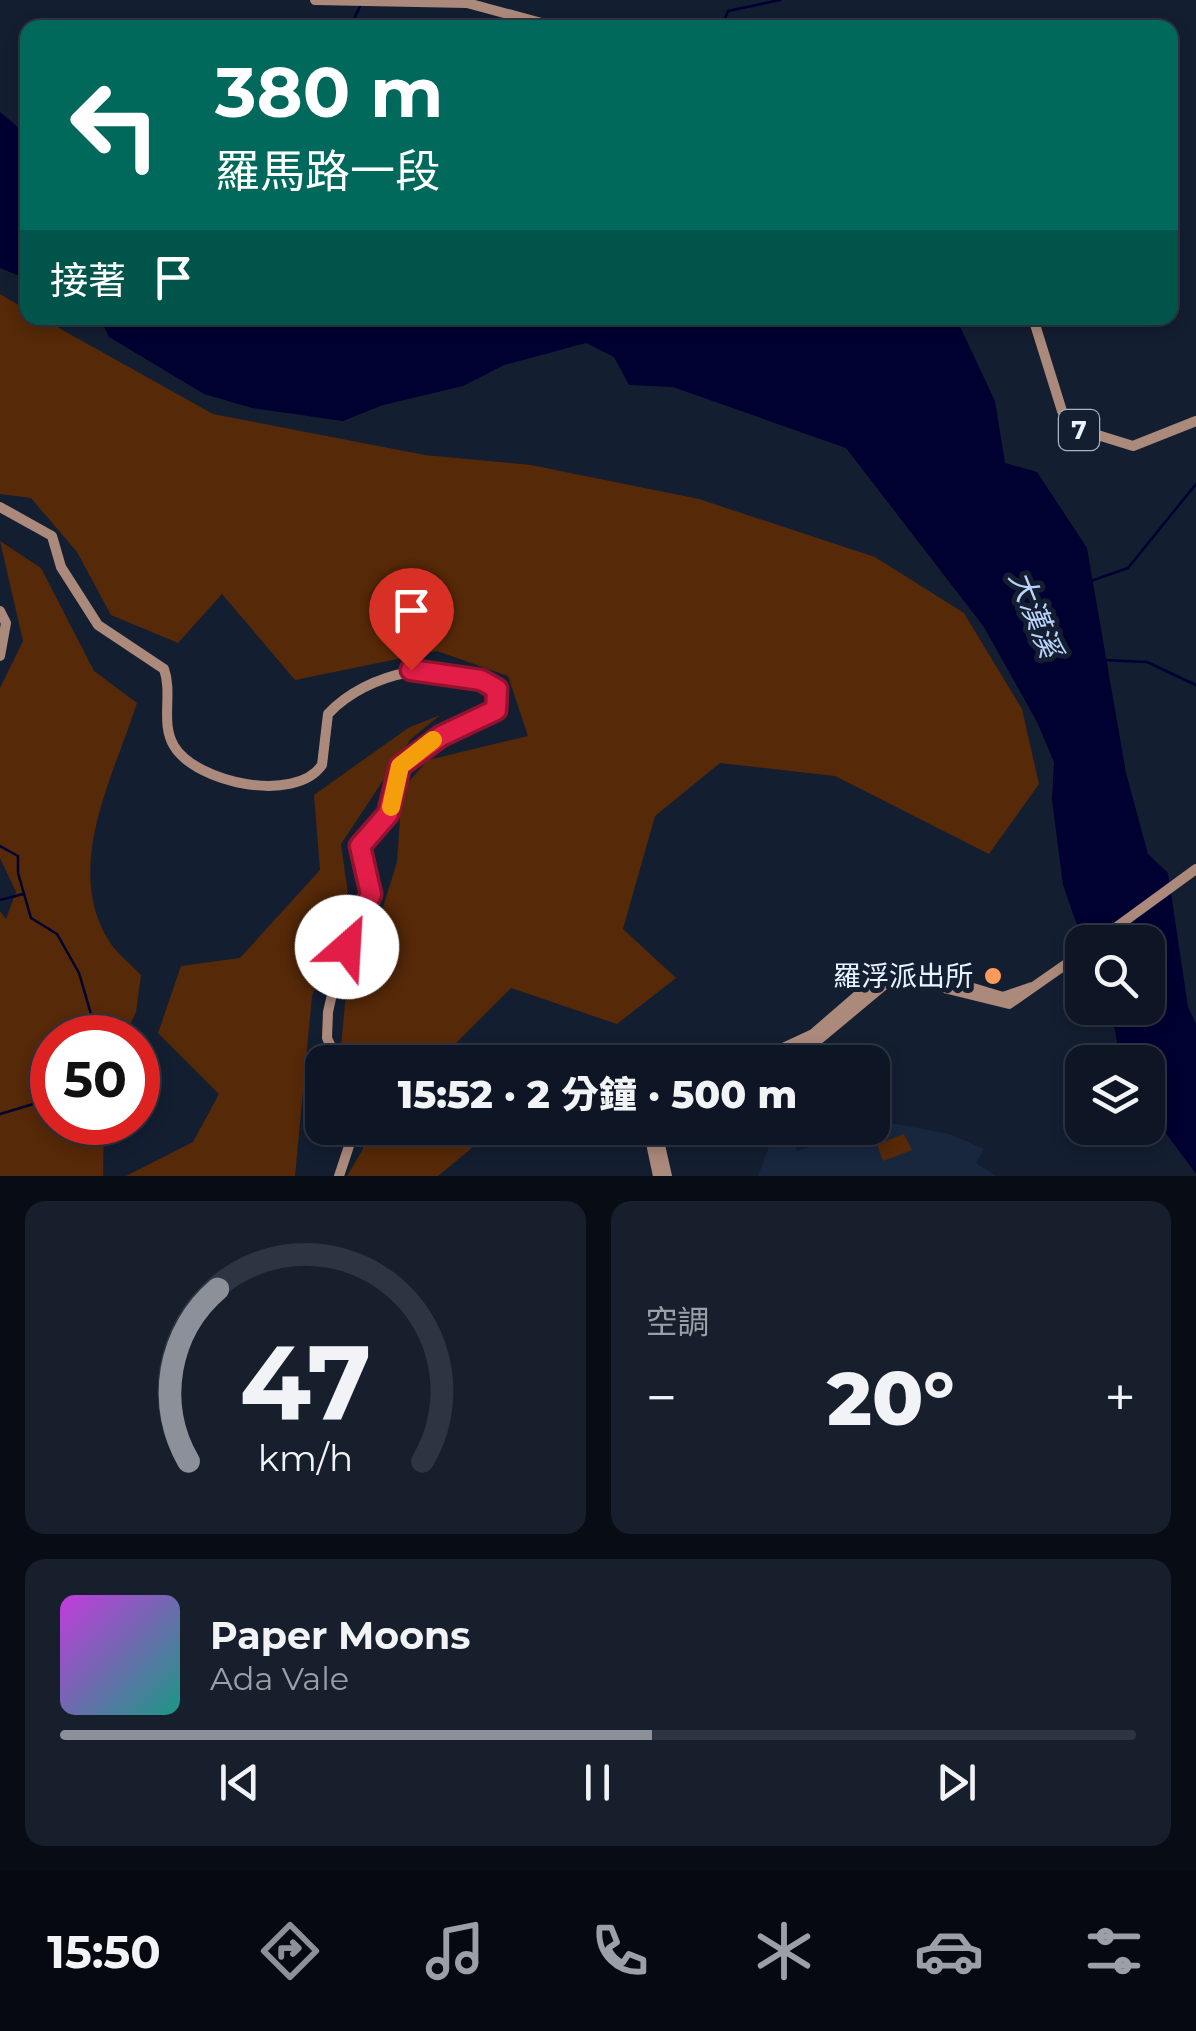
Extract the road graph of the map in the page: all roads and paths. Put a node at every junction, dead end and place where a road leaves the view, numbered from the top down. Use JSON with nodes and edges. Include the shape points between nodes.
{"nodes":[{"id":1,"x":315,"y":0,"type":"edge"},
{"id":2,"x":530,"y":20,"type":"edge"},
{"id":3,"x":1036,"y":325,"type":"edge"},
{"id":4,"x":1196,"y":422,"type":"edge"},
{"id":5,"x":0,"y":507,"type":"edge"},
{"id":6,"x":0,"y":611,"type":"edge"},
{"id":7,"x":0,"y":656,"type":"edge"},
{"id":8,"x":1196,"y":870,"type":"edge"},
{"id":9,"x":1120,"y":925,"type":"edge"},
{"id":10,"x":1065,"y":966,"type":"edge"},
{"id":11,"x":902,"y":972,"type":"junction"},
{"id":12,"x":330,"y":1045,"type":"edge"},
{"id":13,"x":793,"y":1045,"type":"edge"},
{"id":14,"x":808,"y":1045,"type":"edge"},
{"id":15,"x":349,"y":1145,"type":"edge"},
{"id":16,"x":652,"y":1145,"type":"edge"},
{"id":17,"x":660,"y":1145,"type":"edge"},
{"id":18,"x":340,"y":1176,"type":"edge"},
{"id":19,"x":658,"y":1176,"type":"edge"},
{"id":20,"x":667,"y":1176,"type":"edge"}],
"edges":[{"from":1,"to":2,"type":"main road","via":[[467,3]]},
{"from":3,"to":4,"type":"main road","number":"7","via":[[1072,427],[1133,446]]},
{"from":5,"to":12,"type":"main road","via":[[52,536],[62,568],[98,625],[164,669],[174,747],[211,772],[260,787],[306,780],[322,765],[328,714],[397,673],[449,674],[497,689],[496,710],[441,736],[400,766],[388,814],[360,846],[371,894],[338,968],[328,1012]]},
{"from":6,"to":7,"type":"main road","via":[[6,624]]},
{"from":8,"to":9,"type":"main road"},
{"from":10,"to":11,"type":"main road","via":[[1037,985],[1003,996]]},
{"from":11,"to":13,"type":"main road","via":[[880,974]]},
{"from":11,"to":14,"type":"main road"},
{"from":15,"to":18,"type":"main road"},
{"from":16,"to":19,"type":"main road"},
{"from":17,"to":20,"type":"main road"}]}
